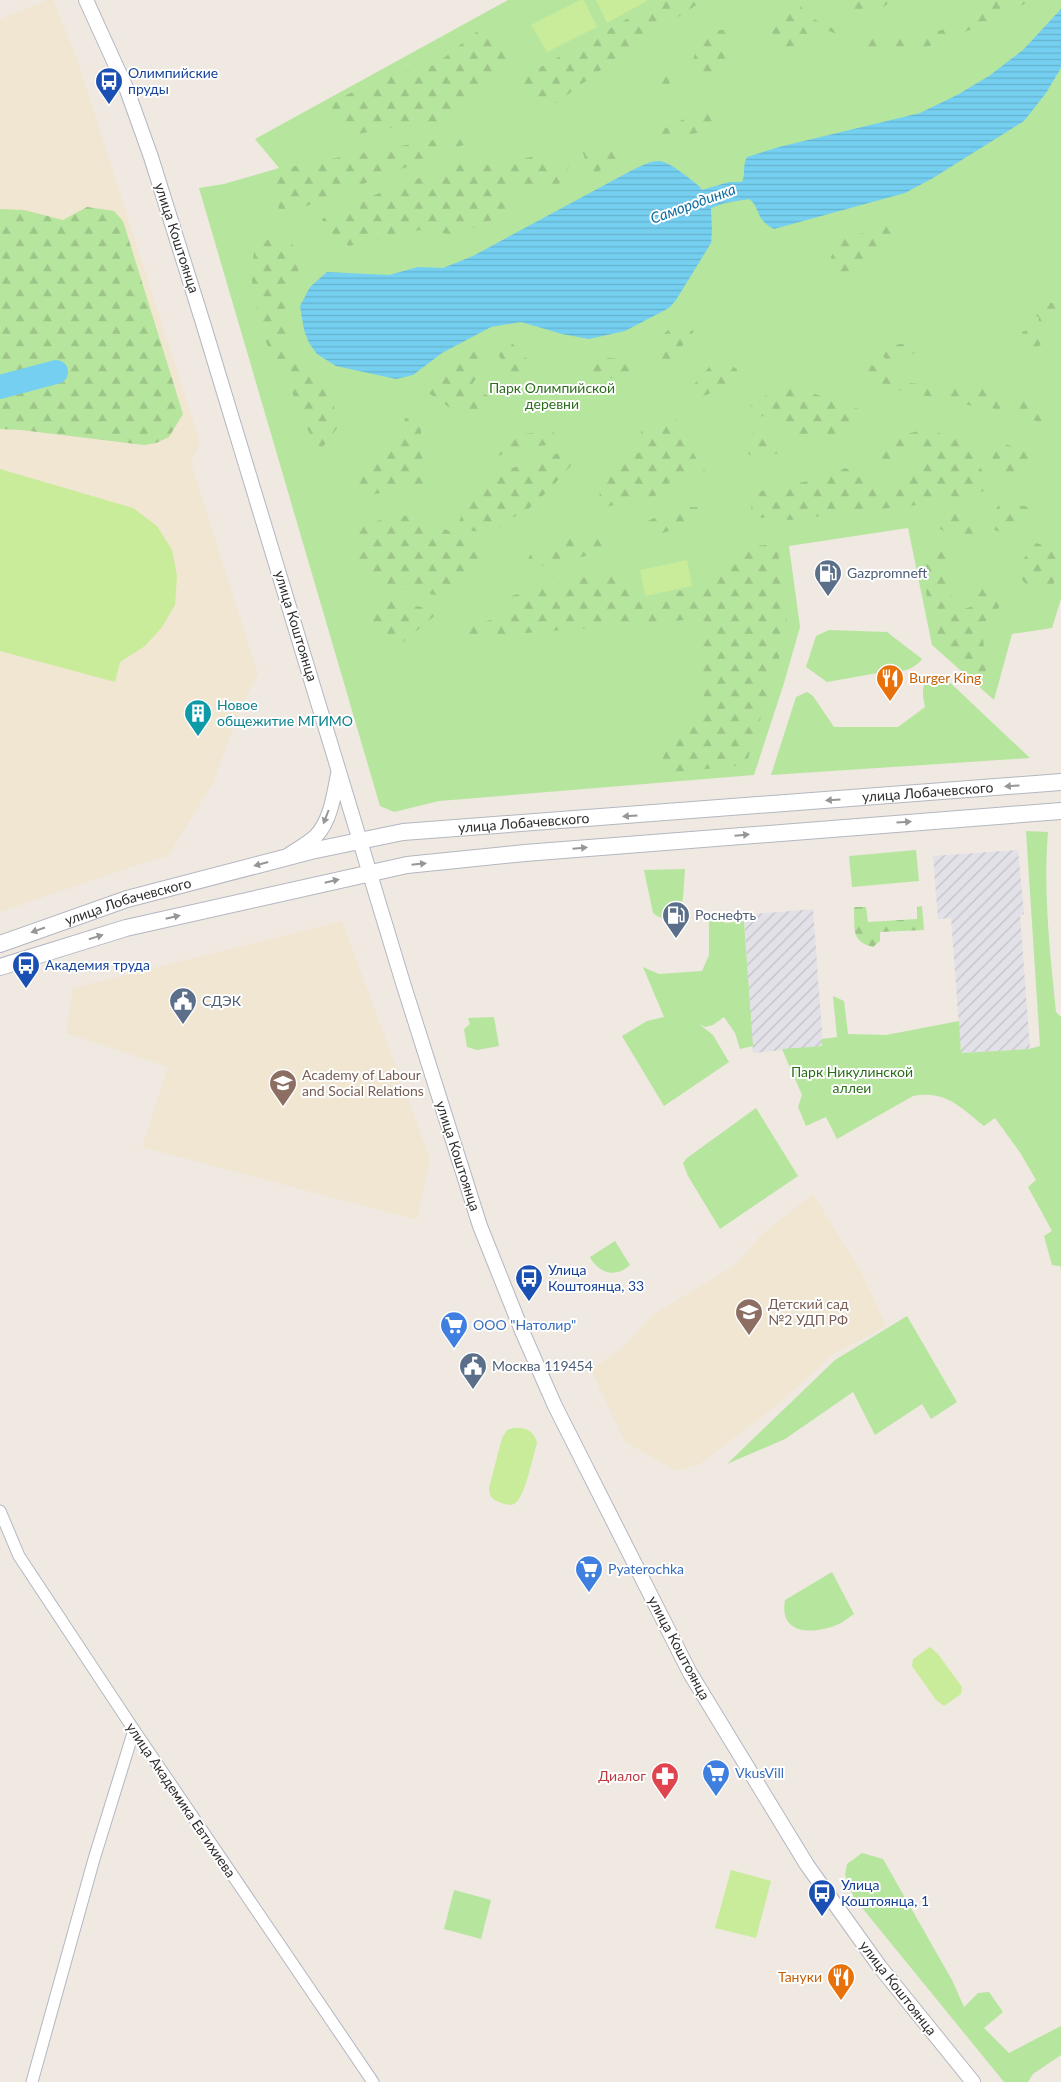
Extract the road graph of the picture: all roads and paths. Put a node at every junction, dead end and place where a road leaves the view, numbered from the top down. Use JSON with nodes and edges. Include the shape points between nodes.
{"nodes":[{"id":1,"x":86,"y":0,"type":"edge"},
{"id":2,"x":339,"y":770,"type":"junction"},
{"id":3,"x":1061,"y":782,"type":"edge"},
{"id":4,"x":1061,"y":811,"type":"edge"},
{"id":5,"x":359,"y":840,"type":"junction"},
{"id":6,"x":285,"y":858,"type":"junction"},
{"id":7,"x":370,"y":872,"type":"junction"},
{"id":8,"x":0,"y":944,"type":"edge"},
{"id":9,"x":0,"y":967,"type":"edge"},
{"id":10,"x":0,"y":1511,"type":"edge"},
{"id":11,"x":134,"y":1730,"type":"junction"},
{"id":12,"x":32,"y":2082,"type":"edge"},
{"id":13,"x":374,"y":2082,"type":"edge"},
{"id":14,"x":973,"y":2082,"type":"edge"}],
"edges":[{"from":1,"to":2,"type":"street","name":"улица Коштоянца","via":[[127,90],[151,157]]},
{"from":2,"to":5,"type":"street","name":"улица Коштоянца"},
{"from":2,"to":6,"type":"street","one_way":true,"via":[[322,829]]},
{"from":3,"to":5,"type":"main road","name":"улица Лобачевского","one_way":true,"via":[[402,832]]},
{"from":7,"to":4,"type":"main road","name":"улица Лобачевского","one_way":true,"via":[[525,852]]},
{"from":5,"to":6,"type":"main road","name":"улица Лобачевского"},
{"from":5,"to":7,"type":"street","name":"улица Коштоянца"},
{"from":6,"to":8,"type":"main road","name":"улица Лобачевского","one_way":true,"via":[[126,899]]},
{"from":9,"to":7,"type":"main road","name":"улица Лобачевского","one_way":true,"via":[[126,928]]},
{"from":7,"to":14,"type":"street","name":"улица Коштоянца","via":[[480,1226],[555,1406],[690,1673],[802,1858],[880,1967]]},
{"from":10,"to":11,"type":"street","name":"улица Академика Евтихиева","via":[[19,1556]]},
{"from":11,"to":12,"type":"street","via":[[94,1859]]},
{"from":11,"to":13,"type":"street","name":"улица Академика Евтихиева"}]}
